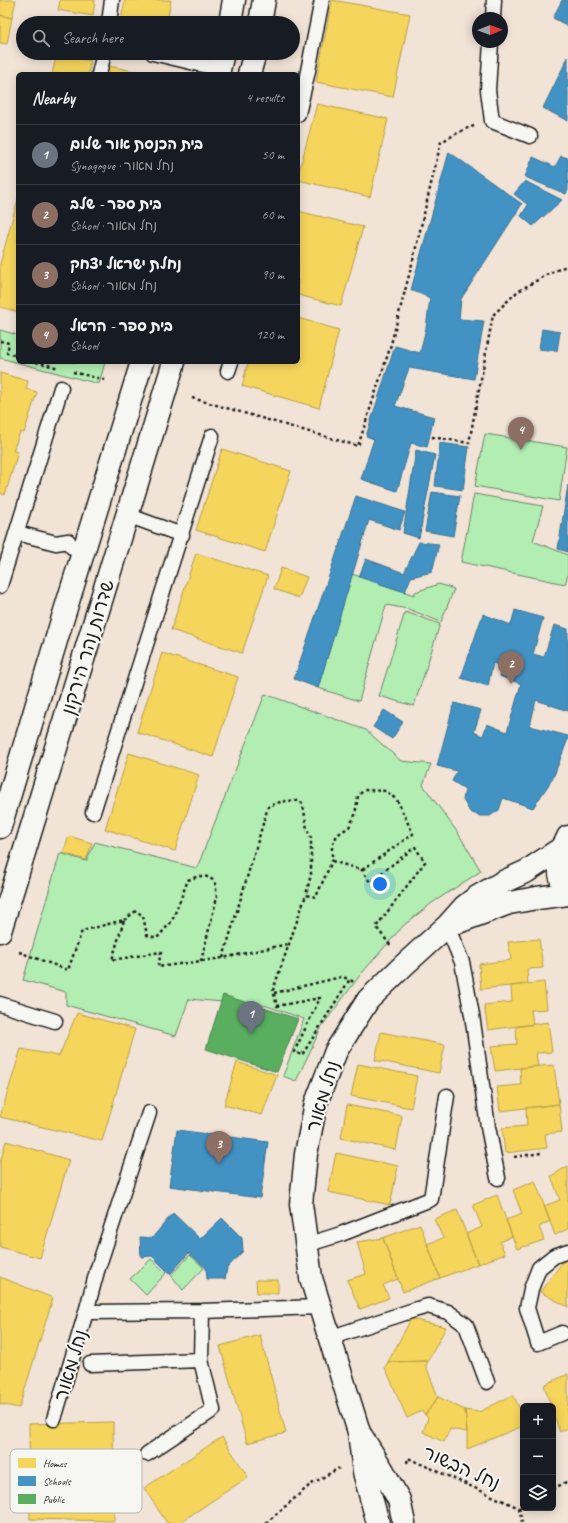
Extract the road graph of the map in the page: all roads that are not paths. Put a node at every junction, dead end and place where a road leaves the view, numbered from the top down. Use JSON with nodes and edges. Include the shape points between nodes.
{"nodes":[{"id":1,"x":112,"y":0,"type":"edge"},
{"id":2,"x":234,"y":0,"type":"edge"},
{"id":3,"x":264,"y":0,"type":"edge"},
{"id":4,"x":322,"y":0,"type":"edge"},
{"id":5,"x":494,"y":0,"type":"edge"},
{"id":6,"x":493,"y":12,"type":"edge"},
{"id":7,"x":110,"y":16,"type":"edge"},
{"id":8,"x":231,"y":16,"type":"edge"},
{"id":9,"x":261,"y":16,"type":"edge"},
{"id":10,"x":491,"y":48,"type":"edge"},
{"id":11,"x":102,"y":60,"type":"edge"},
{"id":12,"x":192,"y":60,"type":"edge"},
{"id":13,"x":253,"y":60,"type":"edge"},
{"id":14,"x":220,"y":65,"type":"edge"},
{"id":15,"x":99,"y":72,"type":"edge"},
{"id":16,"x":250,"y":72,"type":"edge"},
{"id":17,"x":300,"y":105,"type":"edge"},
{"id":18,"x":530,"y":136,"type":"dead end"},
{"id":19,"x":141,"y":364,"type":"edge"},
{"id":20,"x":173,"y":364,"type":"edge"},
{"id":21,"x":61,"y":388,"type":"dead end"},
{"id":22,"x":212,"y":436,"type":"dead end"},
{"id":23,"x":127,"y":515,"type":"junction"},
{"id":24,"x":17,"y":533,"type":"junction"},
{"id":25,"x":182,"y":535,"type":"junction"},
{"id":26,"x":84,"y":550,"type":"junction"},
{"id":27,"x":0,"y":586,"type":"edge"},
{"id":28,"x":93,"y":812,"type":"dead end"},
{"id":29,"x":0,"y":827,"type":"edge"},
{"id":30,"x":565,"y":843,"type":"edge"},
{"id":31,"x":568,"y":894,"type":"edge"},
{"id":32,"x":447,"y":926,"type":"junction"},
{"id":33,"x":0,"y":931,"type":"edge"},
{"id":34,"x":0,"y":1004,"type":"edge"},
{"id":35,"x":55,"y":1021,"type":"dead end"},
{"id":36,"x":448,"y":1096,"type":"dead end"},
{"id":37,"x":149,"y":1113,"type":"dead end"},
{"id":38,"x":498,"y":1178,"type":"dead end"},
{"id":39,"x":306,"y":1245,"type":"junction"},
{"id":40,"x":568,"y":1251,"type":"edge"},
{"id":41,"x":319,"y":1306,"type":"junction"},
{"id":42,"x":202,"y":1311,"type":"junction"},
{"id":43,"x":86,"y":1312,"type":"junction"},
{"id":44,"x":562,"y":1333,"type":"dead end"},
{"id":45,"x":329,"y":1338,"type":"junction"},
{"id":46,"x":201,"y":1360,"type":"junction"},
{"id":47,"x":90,"y":1364,"type":"dead end"},
{"id":48,"x":487,"y":1382,"type":"dead end"},
{"id":49,"x":54,"y":1418,"type":"dead end"},
{"id":50,"x":359,"y":1432,"type":"junction"},
{"id":51,"x":147,"y":1454,"type":"dead end"},
{"id":52,"x":378,"y":1523,"type":"edge"},
{"id":53,"x":404,"y":1523,"type":"edge"}],
"edges":[{"from":1,"to":7,"type":"lane"},
{"from":2,"to":8,"type":"main road"},
{"from":3,"to":9,"type":"main road"},
{"from":4,"to":17,"type":"lane"},
{"from":5,"to":6,"type":"lane"},
{"from":10,"to":18,"type":"lane","via":[[488,90],[492,121]]},
{"from":11,"to":15,"type":"lane"},
{"from":12,"to":14,"type":"lane"},
{"from":13,"to":16,"type":"main road"},
{"from":19,"to":26,"type":"main road","name":"שדרות נהר הירקון"},
{"from":20,"to":23,"type":"main road","name":"שדרות נהר הירקון"},
{"from":21,"to":24,"type":"lane"},
{"from":22,"to":25,"type":"lane"},
{"from":23,"to":25,"type":"lane"},
{"from":23,"to":33,"type":"main road","name":"שדרות נהר הירקון"},
{"from":24,"to":26,"type":"lane","via":[[56,543],[68,541],[72,547]]},
{"from":24,"to":27,"type":"lane"},
{"from":25,"to":28,"type":"lane"},
{"from":26,"to":29,"type":"main road","name":"שדרות נהר הירקון"},
{"from":30,"to":31,"type":"main road","via":[[559,866],[560,880]]},
{"from":30,"to":32,"type":"main road","name":"נחל מאור","via":[[527,871],[503,882],[464,907]]},
{"from":31,"to":32,"type":"main road","name":"נחל מאור","via":[[509,903]]},
{"from":32,"to":38,"type":"lane","via":[[462,962]]},
{"from":32,"to":39,"type":"main road","name":"נחל מאור","via":[[368,1000],[336,1051],[316,1103],[306,1154],[300,1204]]},
{"from":34,"to":35,"type":"lane"},
{"from":36,"to":39,"type":"lane","via":[[431,1199]]},
{"from":37,"to":43,"type":"lane","name":"נחל מאור"},
{"from":39,"to":41,"type":"main road","name":"נחל מאור","via":[[310,1278]]},
{"from":40,"to":44,"type":"lane","via":[[554,1256],[539,1268],[527,1308],[538,1343]]},
{"from":41,"to":42,"type":"lane","name":"נחל מאור"},
{"from":41,"to":45,"type":"main road","name":"נחל מאור"},
{"from":42,"to":43,"type":"lane","name":"נחל מאור"},
{"from":42,"to":46,"type":"lane"},
{"from":43,"to":49,"type":"lane","name":"נחל מאור"},
{"from":45,"to":48,"type":"lane","via":[[428,1306],[448,1312],[466,1325]]},
{"from":45,"to":50,"type":"main road","name":"נחל מאור"},
{"from":46,"to":47,"type":"lane"},
{"from":46,"to":51,"type":"lane","via":[[213,1410]]},
{"from":50,"to":52,"type":"main road","name":"נחל מאור","via":[[364,1472]]},
{"from":50,"to":53,"type":"main road","name":"נחל מאור","via":[[399,1500]]}]}
